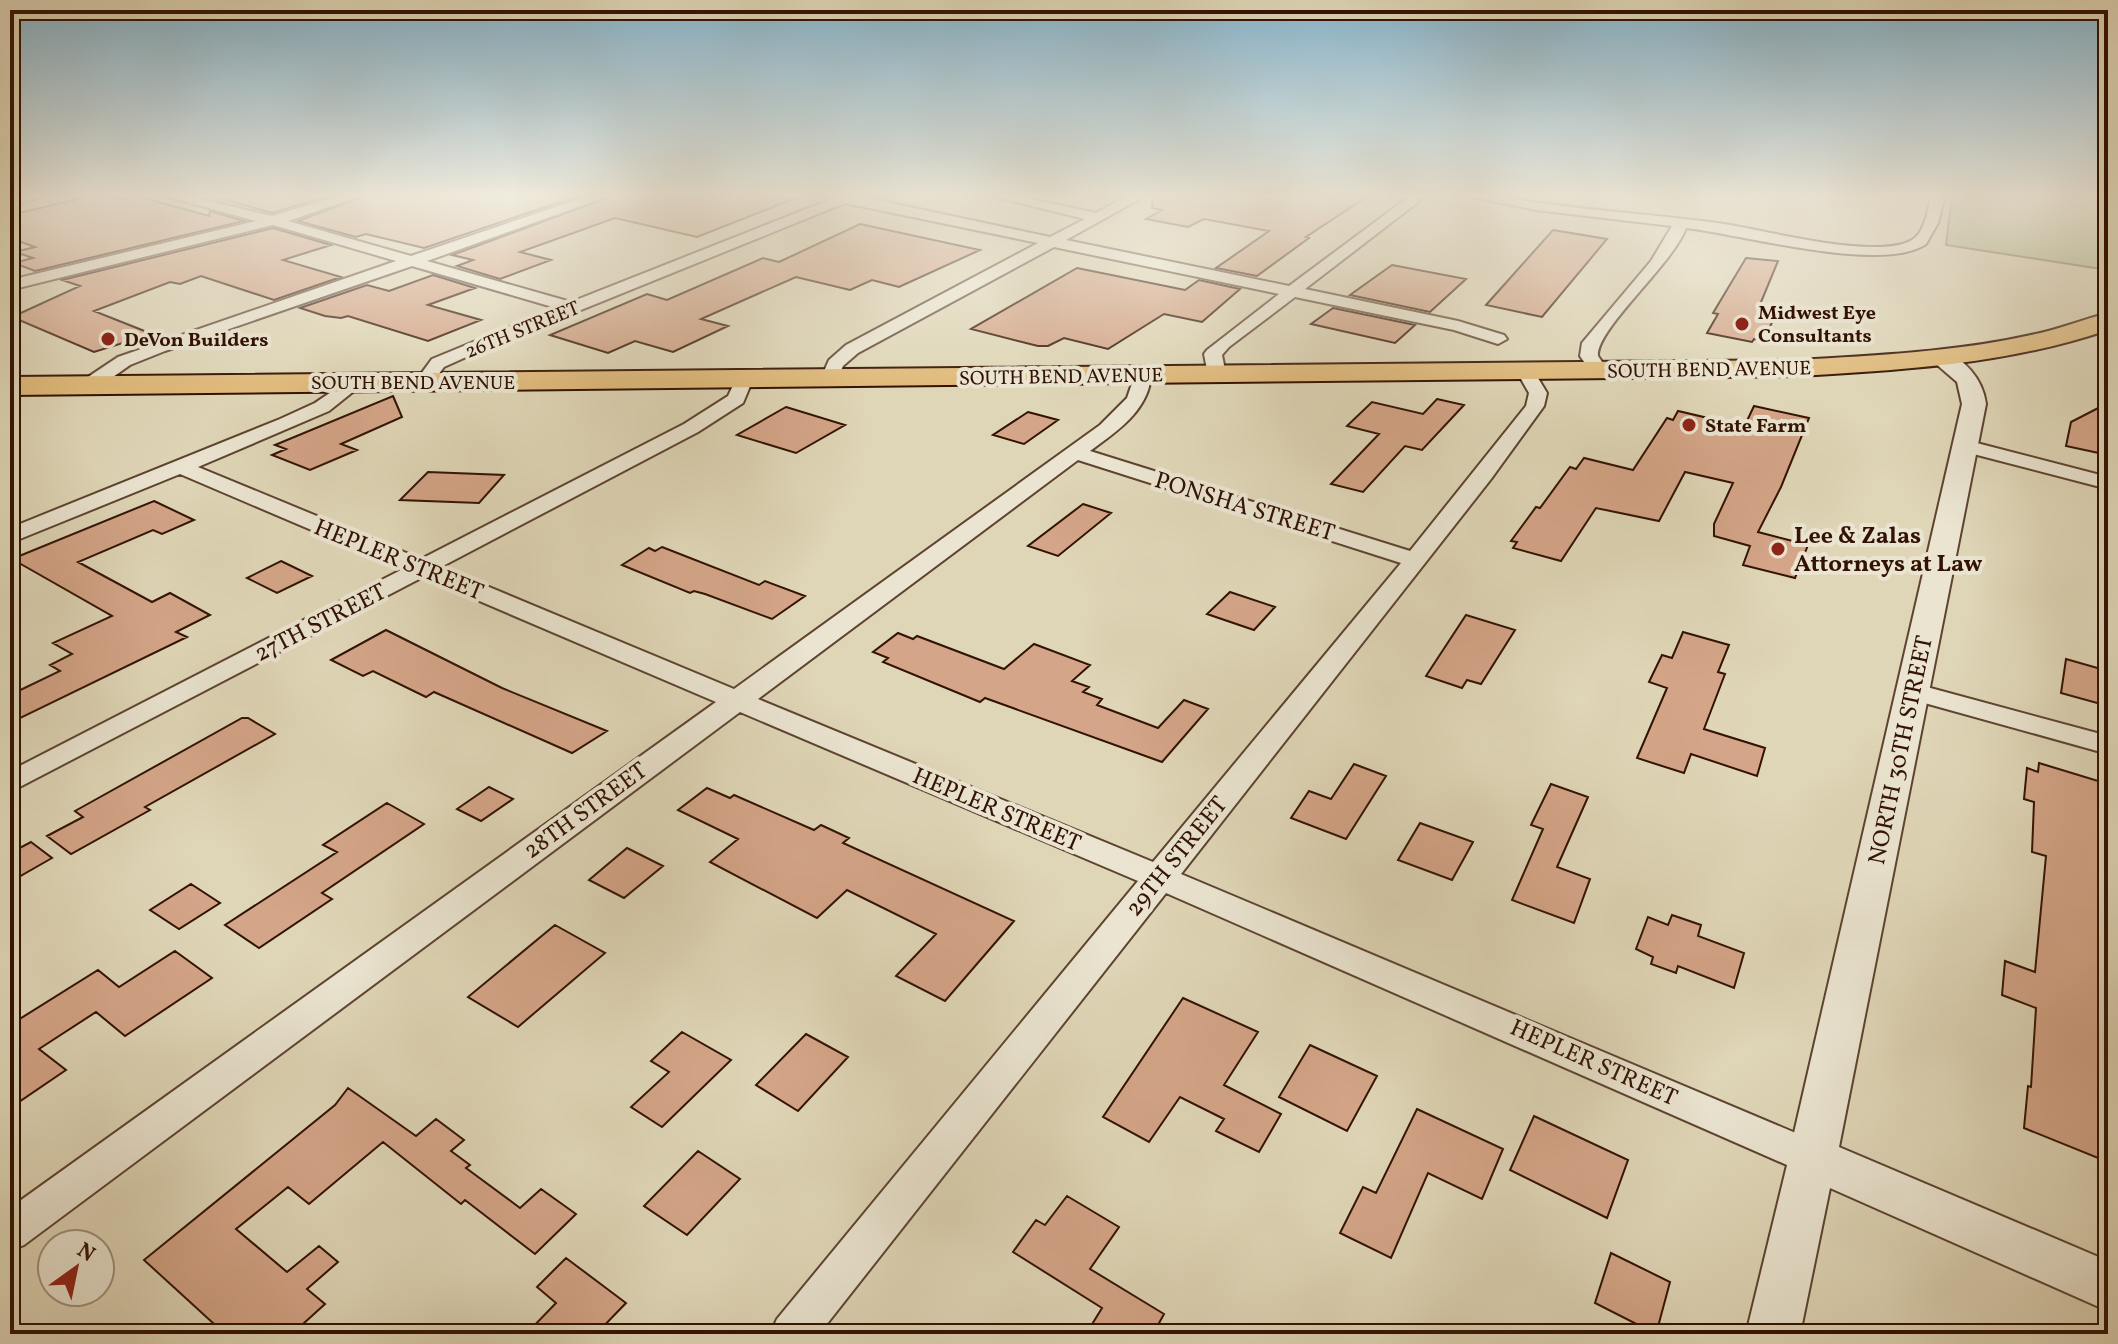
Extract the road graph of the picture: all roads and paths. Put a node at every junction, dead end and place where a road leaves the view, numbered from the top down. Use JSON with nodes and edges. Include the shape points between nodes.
{"nodes":[{"id":1,"x":116,"y":259,"type":"edge"},
{"id":2,"x":404,"y":259,"type":"edge"},
{"id":3,"x":419,"y":259,"type":"edge"},
{"id":4,"x":692,"y":259,"type":"edge"},
{"id":5,"x":1021,"y":259,"type":"edge"},
{"id":6,"x":1134,"y":259,"type":"edge"},
{"id":7,"x":1335,"y":259,"type":"edge"},
{"id":8,"x":1658,"y":259,"type":"edge"},
{"id":9,"x":412,"y":261,"type":"junction"},
{"id":10,"x":10,"y":285,"type":"edge"},
{"id":11,"x":1292,"y":291,"type":"junction"},
{"id":12,"x":573,"y":308,"type":"junction"},
{"id":13,"x":2108,"y":321,"type":"edge"},
{"id":14,"x":1498,"y":339,"type":"dead end"},
{"id":15,"x":1939,"y":357,"type":"junction"},
{"id":16,"x":1526,"y":372,"type":"junction"},
{"id":17,"x":1600,"y":372,"type":"junction"},
{"id":18,"x":1217,"y":375,"type":"junction"},
{"id":19,"x":1142,"y":376,"type":"junction"},
{"id":20,"x":830,"y":378,"type":"junction"},
{"id":21,"x":744,"y":379,"type":"junction"},
{"id":22,"x":424,"y":382,"type":"junction"},
{"id":23,"x":353,"y":383,"type":"junction"},
{"id":24,"x":89,"y":385,"type":"junction"},
{"id":25,"x":10,"y":386,"type":"edge"},
{"id":26,"x":1965,"y":446,"type":"junction"},
{"id":27,"x":1075,"y":453,"type":"junction"},
{"id":28,"x":181,"y":467,"type":"junction"},
{"id":29,"x":2108,"y":483,"type":"edge"},
{"id":30,"x":10,"y":536,"type":"edge"},
{"id":31,"x":1416,"y":560,"type":"junction"},
{"id":32,"x":425,"y":568,"type":"junction"},
{"id":33,"x":1912,"y":691,"type":"junction"},
{"id":34,"x":736,"y":699,"type":"junction"},
{"id":35,"x":2108,"y":745,"type":"edge"},
{"id":36,"x":10,"y":783,"type":"edge"},
{"id":37,"x":1159,"y":879,"type":"junction"},
{"id":38,"x":1810,"y":1157,"type":"junction"},
{"id":39,"x":10,"y":1232,"type":"edge"},
{"id":40,"x":2108,"y":1286,"type":"edge"},
{"id":41,"x":792,"y":1334,"type":"edge"},
{"id":42,"x":1773,"y":1334,"type":"edge"}],
"edges":[{"from":1,"to":10,"type":"street"},
{"from":2,"to":9,"type":"street"},
{"from":3,"to":9,"type":"street"},
{"from":4,"to":12,"type":"street","name":"26TH STREET"},
{"from":5,"to":20,"type":"street","via":[[852,349],[835,364]]},
{"from":6,"to":11,"type":"street"},
{"from":7,"to":11,"type":"street"},
{"from":8,"to":17,"type":"street","via":[[1587,347],[1588,358]]},
{"from":9,"to":12,"type":"street"},
{"from":9,"to":24,"type":"street","via":[[136,356]]},
{"from":11,"to":14,"type":"street"},
{"from":11,"to":18,"type":"street","via":[[1213,354]]},
{"from":12,"to":22,"type":"street","name":"26TH STREET","via":[[438,363]]},
{"from":13,"to":15,"type":"main road","name":"SOUTH BEND AVENUE","via":[[2038,341]]},
{"from":15,"to":17,"type":"main road","name":"SOUTH BEND AVENUE","via":[[1799,368]]},
{"from":15,"to":26,"type":"street","name":"NORTH 30TH STREET","via":[[1970,380],[1974,392]]},
{"from":16,"to":17,"type":"main road","name":"SOUTH BEND AVENUE"},
{"from":16,"to":18,"type":"main road","name":"SOUTH BEND AVENUE"},
{"from":16,"to":31,"type":"street","name":"29TH STREET","via":[[1538,393],[1535,406]]},
{"from":18,"to":19,"type":"main road","name":"SOUTH BEND AVENUE"},
{"from":19,"to":20,"type":"main road","name":"SOUTH BEND AVENUE"},
{"from":19,"to":27,"type":"street","name":"28TH STREET","via":[[1143,388],[1135,401]]},
{"from":20,"to":21,"type":"main road","name":"SOUTH BEND AVENUE"},
{"from":21,"to":22,"type":"main road","name":"SOUTH BEND AVENUE"},
{"from":21,"to":32,"type":"street","name":"27TH STREET","via":[[736,399],[723,410]]},
{"from":22,"to":23,"type":"main road","name":"SOUTH BEND AVENUE"},
{"from":23,"to":24,"type":"main road","name":"SOUTH BEND AVENUE"},
{"from":23,"to":28,"type":"street","via":[[310,412]]},
{"from":24,"to":25,"type":"main road","name":"SOUTH BEND AVENUE"},
{"from":26,"to":29,"type":"street"},
{"from":26,"to":33,"type":"street","name":"NORTH 30TH STREET"},
{"from":27,"to":31,"type":"street","name":"PONSHA STREET"},
{"from":27,"to":34,"type":"street","name":"28TH STREET"},
{"from":28,"to":30,"type":"street"},
{"from":28,"to":32,"type":"street","name":"HEPLER STREET"},
{"from":31,"to":37,"type":"street","name":"29TH STREET"},
{"from":32,"to":34,"type":"street","name":"HEPLER STREET"},
{"from":32,"to":36,"type":"street","name":"27TH STREET"},
{"from":33,"to":35,"type":"street"},
{"from":33,"to":38,"type":"street","name":"NORTH 30TH STREET"},
{"from":34,"to":37,"type":"street","name":"HEPLER STREET"},
{"from":34,"to":39,"type":"street","name":"28TH STREET"},
{"from":37,"to":38,"type":"street","name":"HEPLER STREET"},
{"from":37,"to":41,"type":"street","name":"29TH STREET"},
{"from":38,"to":40,"type":"street"},
{"from":38,"to":42,"type":"street","name":"NORTH 30TH STREET"}]}
